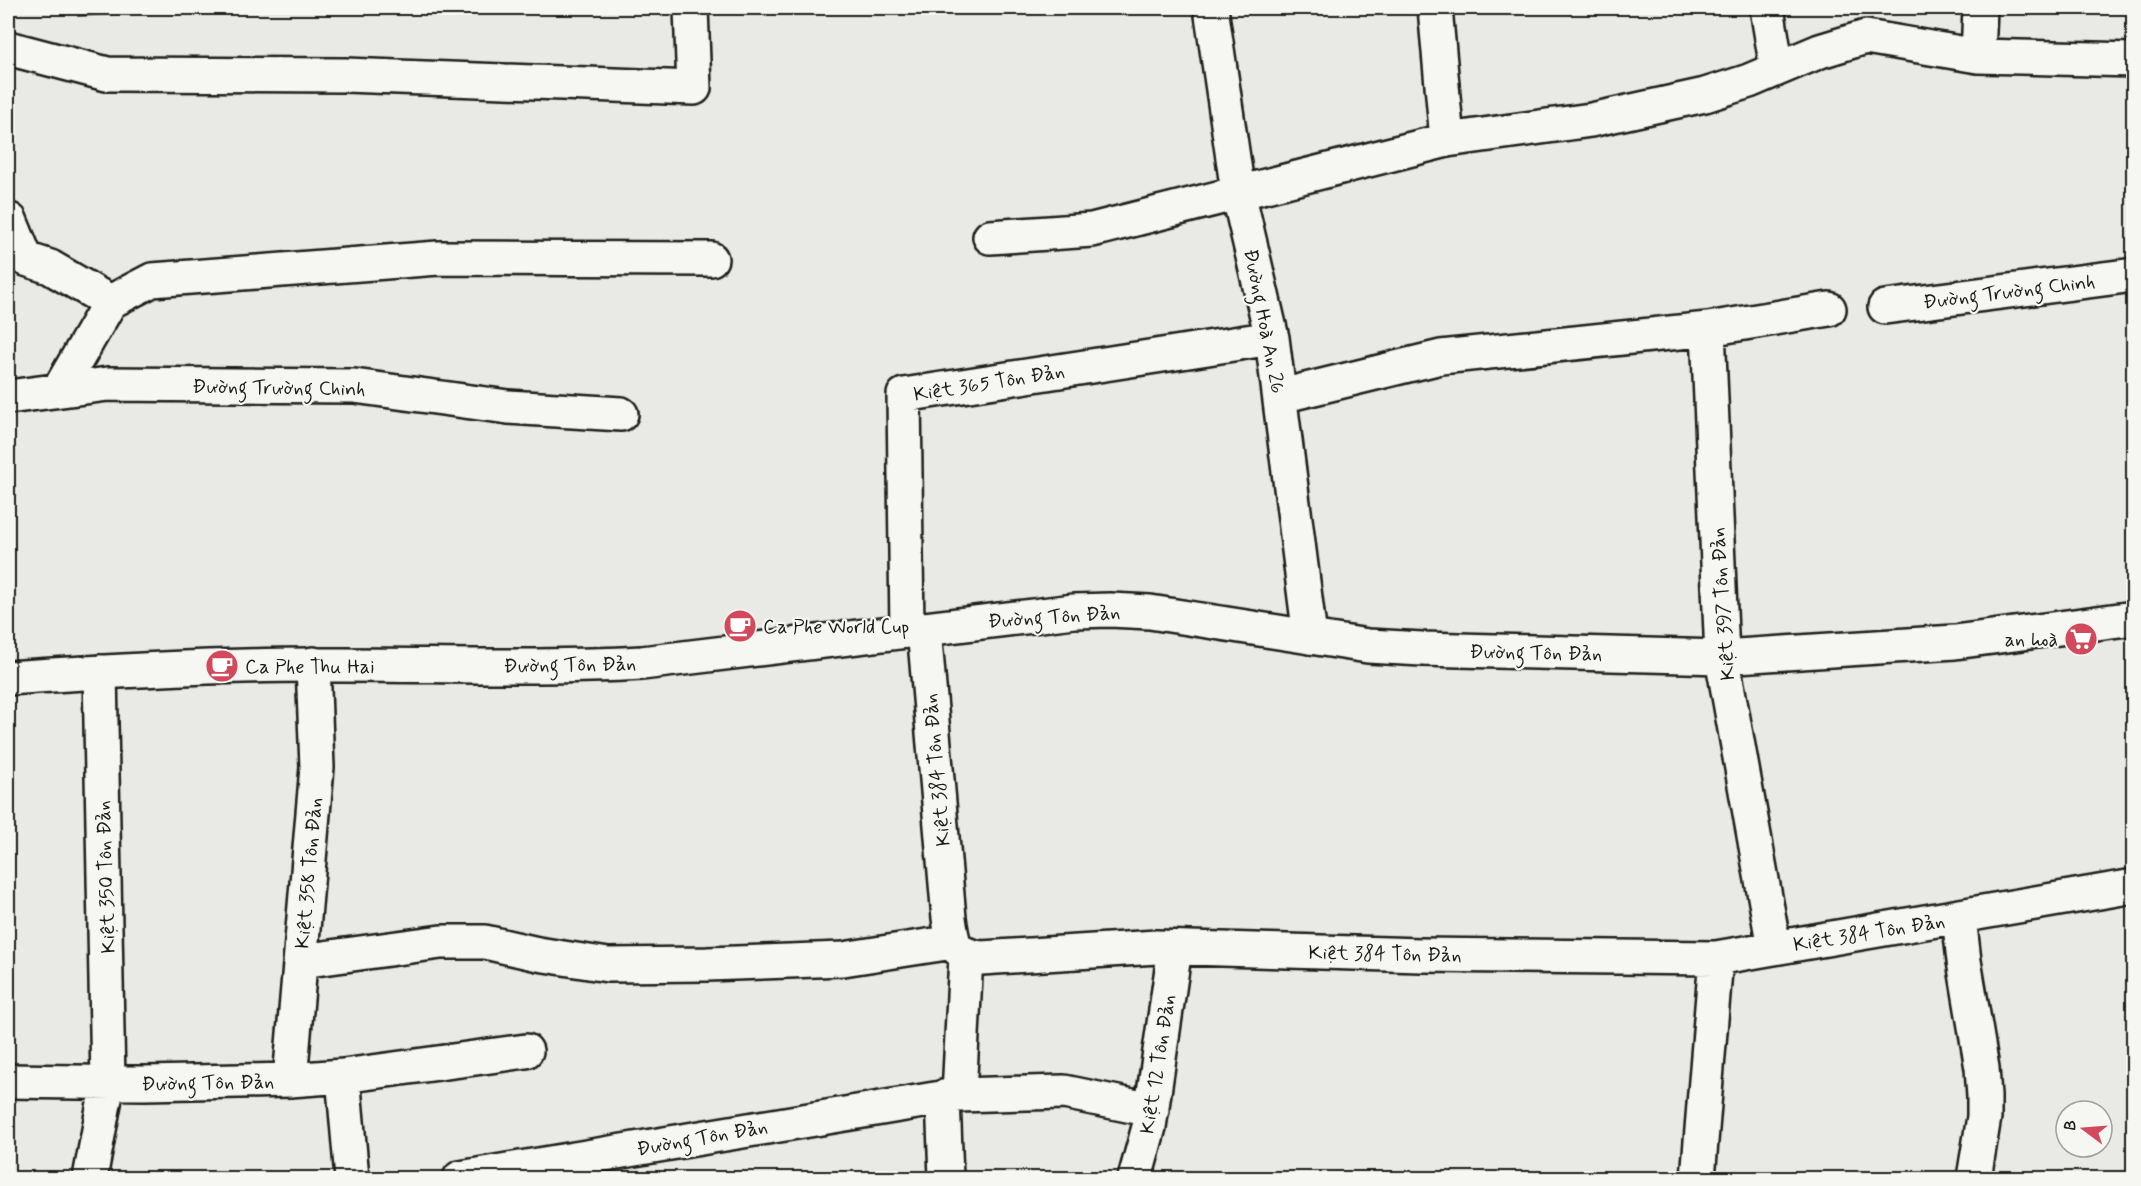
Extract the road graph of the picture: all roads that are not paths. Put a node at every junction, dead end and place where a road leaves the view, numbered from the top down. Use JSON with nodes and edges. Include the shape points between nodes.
{"nodes":[{"id":1,"x":692,"y":8,"type":"edge"},
{"id":2,"x":1211,"y":8,"type":"edge"},
{"id":3,"x":1435,"y":8,"type":"edge"},
{"id":4,"x":1767,"y":8,"type":"edge"},
{"id":5,"x":1980,"y":8,"type":"edge"},
{"id":6,"x":8,"y":48,"type":"edge"},
{"id":7,"x":1978,"y":56,"type":"junction"},
{"id":8,"x":2133,"y":60,"type":"edge"},
{"id":9,"x":1777,"y":69,"type":"junction"},
{"id":10,"x":1447,"y":140,"type":"junction"},
{"id":11,"x":1238,"y":192,"type":"junction"},
{"id":12,"x":8,"y":220,"type":"edge"},
{"id":13,"x":990,"y":237,"type":"dead end"},
{"id":14,"x":711,"y":259,"type":"dead end"},
{"id":15,"x":2133,"y":275,"type":"edge"},
{"id":16,"x":110,"y":302,"type":"junction"},
{"id":17,"x":1885,"y":307,"type":"dead end"},
{"id":18,"x":1829,"y":309,"type":"dead end"},
{"id":19,"x":1708,"y":329,"type":"junction"},
{"id":20,"x":1272,"y":338,"type":"junction"},
{"id":21,"x":59,"y":390,"type":"junction"},
{"id":22,"x":1281,"y":396,"type":"junction"},
{"id":23,"x":8,"y":397,"type":"edge"},
{"id":24,"x":621,"y":414,"type":"dead end"},
{"id":25,"x":2133,"y":618,"type":"edge"},
{"id":26,"x":915,"y":630,"type":"junction"},
{"id":27,"x":1310,"y":637,"type":"junction"},
{"id":28,"x":1722,"y":657,"type":"junction"},
{"id":29,"x":313,"y":664,"type":"junction"},
{"id":30,"x":100,"y":672,"type":"junction"},
{"id":31,"x":8,"y":678,"type":"edge"},
{"id":32,"x":2133,"y":886,"type":"edge"},
{"id":33,"x":1959,"y":917,"type":"junction"},
{"id":34,"x":1774,"y":947,"type":"junction"},
{"id":35,"x":1175,"y":948,"type":"junction"},
{"id":36,"x":959,"y":949,"type":"junction"},
{"id":37,"x":1716,"y":958,"type":"junction"},
{"id":38,"x":300,"y":961,"type":"junction"},
{"id":39,"x":526,"y":1051,"type":"dead end"},
{"id":40,"x":343,"y":1076,"type":"junction"},
{"id":41,"x":290,"y":1080,"type":"junction"},
{"id":42,"x":8,"y":1081,"type":"edge"},
{"id":43,"x":108,"y":1082,"type":"junction"},
{"id":44,"x":951,"y":1096,"type":"junction"},
{"id":45,"x":1152,"y":1110,"type":"junction"},
{"id":46,"x":90,"y":1179,"type":"edge"},
{"id":47,"x":352,"y":1179,"type":"edge"},
{"id":48,"x":460,"y":1179,"type":"edge"},
{"id":49,"x":946,"y":1179,"type":"edge"},
{"id":50,"x":1135,"y":1179,"type":"edge"},
{"id":51,"x":1698,"y":1179,"type":"edge"},
{"id":52,"x":1974,"y":1179,"type":"edge"}],
"edges":[{"from":1,"to":6,"type":"street","via":[[694,88],[345,75],[107,74]]},
{"from":2,"to":11,"type":"street","name":"Đường Hoà An 26"},
{"from":3,"to":10,"type":"street"},
{"from":4,"to":9,"type":"street"},
{"from":5,"to":7,"type":"street"},
{"from":7,"to":8,"type":"street"},
{"from":7,"to":9,"type":"street","via":[[1866,38]]},
{"from":9,"to":10,"type":"street","via":[[1705,95],[1603,118]]},
{"from":10,"to":11,"type":"street"},
{"from":11,"to":13,"type":"street","via":[[1092,230]]},
{"from":11,"to":20,"type":"street","name":"Đường Hoà An 26"},
{"from":12,"to":16,"type":"street","via":[[26,259],[50,267]]},
{"from":14,"to":16,"type":"street","via":[[438,258],[152,280]]},
{"from":15,"to":17,"type":"street","name":"Đường Trường Chinh"},
{"from":16,"to":21,"type":"street"},
{"from":18,"to":19,"type":"street"},
{"from":19,"to":22,"type":"street","via":[[1441,357]]},
{"from":19,"to":28,"type":"street","name":"Kiệt 397 Tôn Đản"},
{"from":20,"to":22,"type":"street","name":"Đường Hoà An 26"},
{"from":20,"to":26,"type":"street","name":"Kiệt 365 Tôn Đản","via":[[904,394]]},
{"from":21,"to":23,"type":"street","name":"Đường Trường Chinh"},
{"from":21,"to":24,"type":"street","name":"Đường Trường Chinh","via":[[108,384],[354,386],[508,407]]},
{"from":22,"to":27,"type":"street","name":"Đường Hoà An 26"},
{"from":25,"to":28,"type":"street","name":"Đường Tôn Đản","via":[[1955,642]]},
{"from":26,"to":27,"type":"street","name":"Đường Tôn Đản","via":[[1110,610],[1150,612]]},
{"from":26,"to":29,"type":"street","name":"Đường Tôn Đản","via":[[642,663]]},
{"from":26,"to":36,"type":"street","name":"Kiệt 384 Tôn Đản","via":[[948,907]]},
{"from":27,"to":28,"type":"street","name":"Đường Tôn Đản","via":[[1422,649]]},
{"from":28,"to":34,"type":"street","name":"Kiệt 397 Tôn Đản"},
{"from":29,"to":30,"type":"street","name":"Đường Tôn Đản"},
{"from":29,"to":38,"type":"street","name":"Kiệt 358 Tôn Đản","via":[[317,767]]},
{"from":30,"to":31,"type":"street","name":"Đường Tôn Đản"},
{"from":30,"to":43,"type":"street","name":"Kiệt 350 Tôn Đản"},
{"from":32,"to":33,"type":"street","name":"Kiệt 384 Tôn Đản"},
{"from":33,"to":34,"type":"street","name":"Kiệt 384 Tôn Đản"},
{"from":33,"to":52,"type":"street","via":[[1984,1096]]},
{"from":34,"to":37,"type":"street","name":"Kiệt 384 Tôn Đản"},
{"from":35,"to":36,"type":"street","name":"Kiệt 384 Tôn Đản","via":[[981,958]]},
{"from":35,"to":37,"type":"street","name":"Kiệt 384 Tôn Đản"},
{"from":35,"to":45,"type":"street","name":"Kiệt 12 Tôn Đản"},
{"from":36,"to":38,"type":"street","via":[[843,958],[608,966],[485,942],[441,942]]},
{"from":36,"to":44,"type":"street"},
{"from":37,"to":51,"type":"street"},
{"from":38,"to":41,"type":"street","name":"Kiệt 358 Tôn Đản"},
{"from":39,"to":40,"type":"street","name":"Đường Tôn Đản"},
{"from":40,"to":41,"type":"street","name":"Đường Tôn Đản"},
{"from":40,"to":47,"type":"street"},
{"from":41,"to":43,"type":"street","name":"Đường Tôn Đản"},
{"from":42,"to":43,"type":"street","name":"Đường Tôn Đản"},
{"from":43,"to":46,"type":"street"},
{"from":44,"to":45,"type":"street","name":"Đường Tôn Đản","via":[[1064,1092]]},
{"from":44,"to":48,"type":"street","name":"Đường Tôn Đản"},
{"from":44,"to":49,"type":"street"},
{"from":45,"to":50,"type":"street","name":"Kiệt 12 Tôn Đản"}]}
